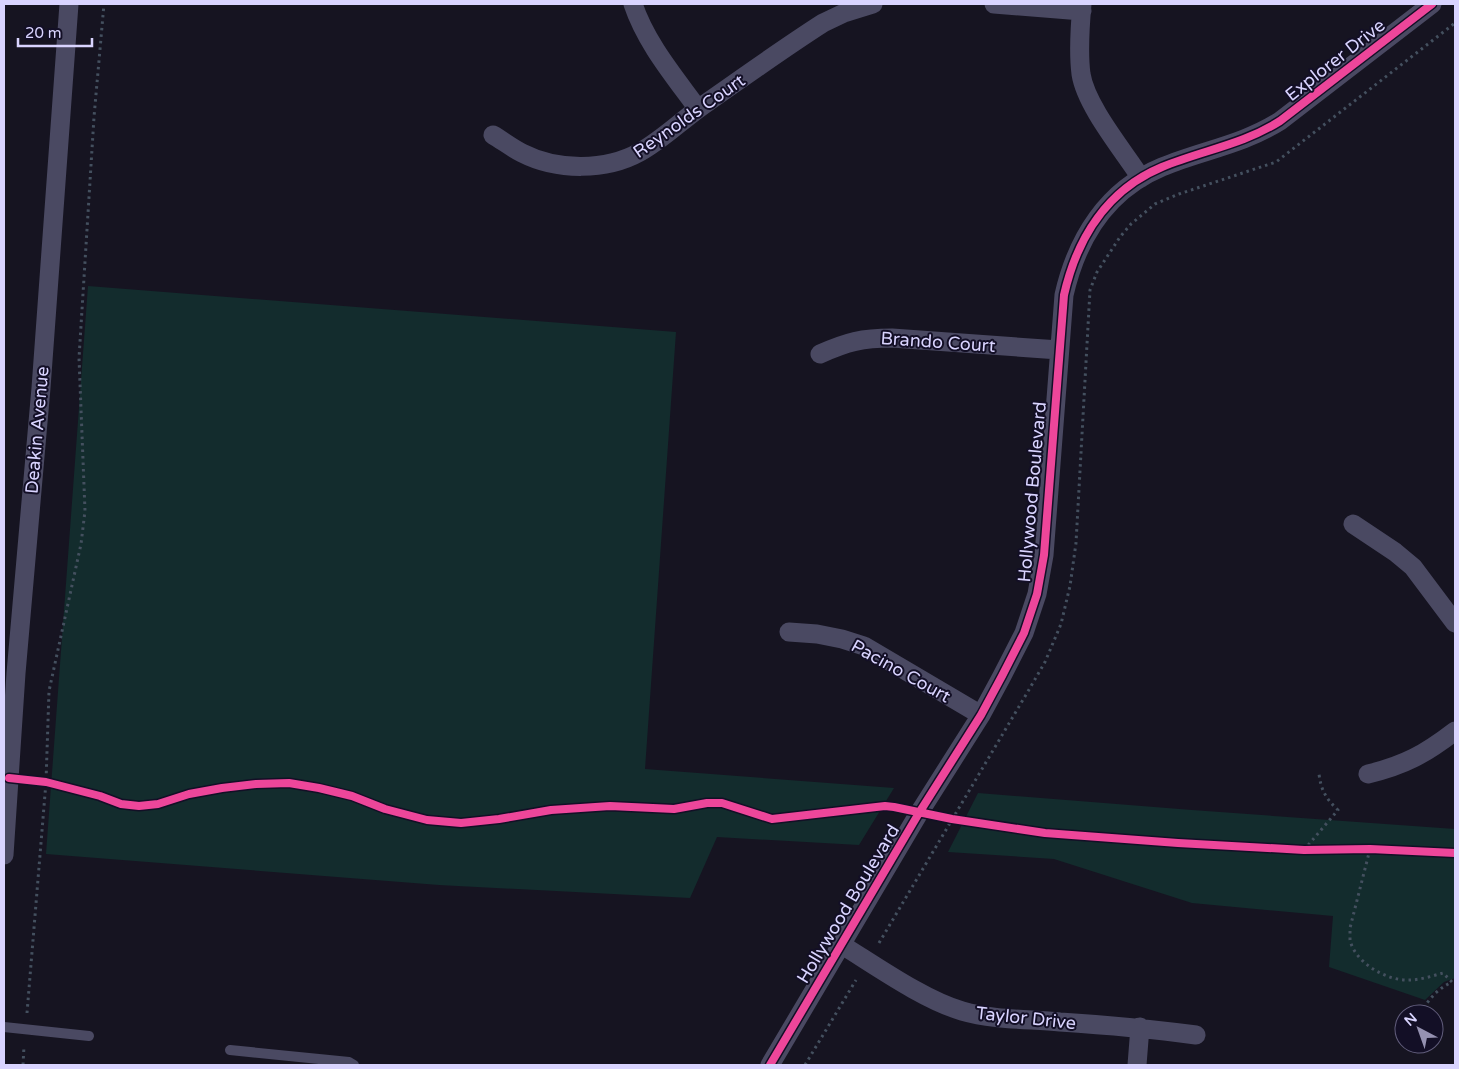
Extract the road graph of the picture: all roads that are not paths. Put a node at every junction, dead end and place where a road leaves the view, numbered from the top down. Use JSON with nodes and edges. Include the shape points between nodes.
{"nodes":[{"id":1,"x":69,"y":4,"type":"edge"},
{"id":2,"x":633,"y":4,"type":"edge"},
{"id":3,"x":873,"y":4,"type":"edge"},
{"id":4,"x":994,"y":4,"type":"edge"},
{"id":5,"x":1432,"y":4,"type":"edge"},
{"id":6,"x":1082,"y":7,"type":"edge"},
{"id":7,"x":698,"y":110,"type":"junction"},
{"id":8,"x":1280,"y":121,"type":"joint"},
{"id":9,"x":493,"y":135,"type":"dead end"},
{"id":10,"x":1141,"y":178,"type":"junction"},
{"id":11,"x":1059,"y":350,"type":"junction"},
{"id":12,"x":820,"y":354,"type":"dead end"},
{"id":13,"x":1353,"y":524,"type":"dead end"},
{"id":14,"x":1455,"y":623,"type":"edge"},
{"id":15,"x":789,"y":632,"type":"dead end"},
{"id":16,"x":981,"y":715,"type":"junction"},
{"id":17,"x":1455,"y":731,"type":"edge"},
{"id":18,"x":1368,"y":774,"type":"dead end"},
{"id":19,"x":4,"y":855,"type":"edge"},
{"id":20,"x":842,"y":945,"type":"junction"},
{"id":21,"x":4,"y":1027,"type":"edge"},
{"id":22,"x":1140,"y":1027,"type":"junction"},
{"id":23,"x":1196,"y":1035,"type":"dead end"},
{"id":24,"x":89,"y":1036,"type":"dead end"},
{"id":25,"x":230,"y":1050,"type":"dead end"},
{"id":26,"x":354,"y":1065,"type":"edge"},
{"id":27,"x":770,"y":1065,"type":"edge"},
{"id":28,"x":1137,"y":1065,"type":"edge"}],
"edges":[{"from":1,"to":19,"type":"street","name":"Deakin Avenue"},
{"from":2,"to":7,"type":"street","via":[[650,41]]},
{"from":3,"to":7,"type":"street","name":"Reynolds Court","via":[[823,22]]},
{"from":4,"to":6,"type":"street"},
{"from":5,"to":8,"type":"street","name":"Explorer Drive"},
{"from":6,"to":10,"type":"street","via":[[1081,67],[1087,93]]},
{"from":7,"to":9,"type":"street","name":"Reynolds Court","via":[[640,152],[616,163],[595,167],[544,161],[523,154]]},
{"from":8,"to":10,"type":"street","name":"Hollywood Boulevard","via":[[1244,140],[1162,167]]},
{"from":10,"to":11,"type":"street","name":"Hollywood Boulevard","via":[[1110,202],[1084,236],[1068,276]]},
{"from":11,"to":12,"type":"street","name":"Brando Court","via":[[870,338],[847,342]]},
{"from":11,"to":16,"type":"street","name":"Hollywood Boulevard","via":[[1044,555],[1037,594],[1024,633]]},
{"from":13,"to":14,"type":"street","via":[[1412,567]]},
{"from":15,"to":16,"type":"street","name":"Pacino Court","via":[[816,634],[864,646]]},
{"from":16,"to":20,"type":"street","name":"Hollywood Boulevard"},
{"from":17,"to":18,"type":"street","via":[[1412,760]]},
{"from":20,"to":22,"type":"street","name":"Taylor Drive","via":[[938,1002],[960,1010],[987,1017]]},
{"from":20,"to":27,"type":"street","name":"Hollywood Boulevard"},
{"from":21,"to":24,"type":"lane"},
{"from":22,"to":23,"type":"street","name":"Taylor Drive"},
{"from":22,"to":28,"type":"street"},
{"from":25,"to":26,"type":"lane"}]}
